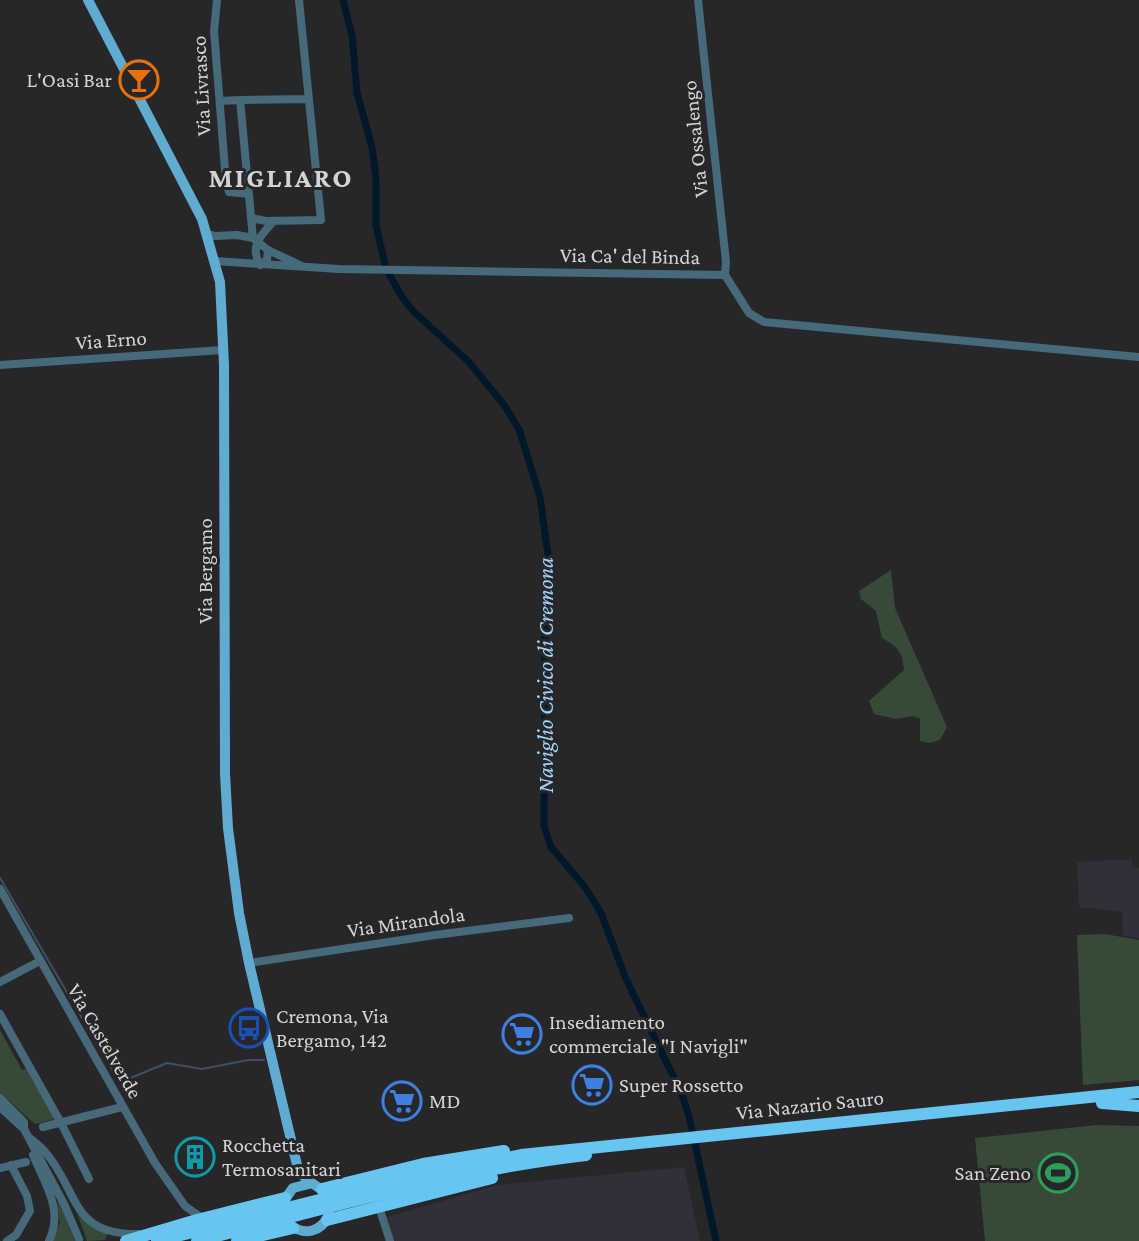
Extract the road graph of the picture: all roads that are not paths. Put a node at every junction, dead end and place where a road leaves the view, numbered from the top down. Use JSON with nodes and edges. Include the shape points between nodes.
{"nodes":[{"id":1,"x":88,"y":0,"type":"edge"},
{"id":2,"x":217,"y":0,"type":"edge"},
{"id":3,"x":299,"y":0,"type":"edge"},
{"id":4,"x":698,"y":0,"type":"edge"},
{"id":5,"x":309,"y":99,"type":"junction"},
{"id":6,"x":240,"y":100,"type":"junction"},
{"id":7,"x":220,"y":101,"type":"junction"},
{"id":8,"x":249,"y":194,"type":"junction"},
{"id":9,"x":251,"y":218,"type":"junction"},
{"id":10,"x":274,"y":221,"type":"junction"},
{"id":11,"x":209,"y":239,"type":"junction"},
{"id":12,"x":256,"y":240,"type":"junction"},
{"id":13,"x":268,"y":250,"type":"junction"},
{"id":14,"x":215,"y":261,"type":"junction"},
{"id":15,"x":260,"y":265,"type":"junction"},
{"id":16,"x":304,"y":267,"type":"junction"},
{"id":17,"x":725,"y":275,"type":"junction"},
{"id":18,"x":223,"y":350,"type":"junction"},
{"id":19,"x":1139,"y":357,"type":"edge"},
{"id":20,"x":0,"y":365,"type":"edge"},
{"id":21,"x":0,"y":889,"type":"edge"},
{"id":22,"x":569,"y":918,"type":"dead end"},
{"id":23,"x":40,"y":961,"type":"junction"},
{"id":24,"x":249,"y":963,"type":"junction"},
{"id":25,"x":0,"y":982,"type":"edge"},
{"id":26,"x":0,"y":1014,"type":"edge"},
{"id":27,"x":1139,"y":1092,"type":"edge"},
{"id":28,"x":0,"y":1098,"type":"edge"},
{"id":29,"x":1139,"y":1103,"type":"edge"},
{"id":30,"x":0,"y":1107,"type":"edge"},
{"id":31,"x":122,"y":1107,"type":"junction"},
{"id":32,"x":61,"y":1123,"type":"junction"},
{"id":33,"x":43,"y":1127,"type":"dead end"},
{"id":34,"x":24,"y":1129,"type":"junction"},
{"id":35,"x":30,"y":1138,"type":"junction"},
{"id":36,"x":687,"y":1141,"type":"junction"},
{"id":37,"x":554,"y":1150,"type":"junction"},
{"id":38,"x":598,"y":1154,"type":"junction"},
{"id":39,"x":26,"y":1162,"type":"dead end"},
{"id":40,"x":10,"y":1165,"type":"junction"},
{"id":41,"x":297,"y":1166,"type":"junction"},
{"id":42,"x":486,"y":1166,"type":"junction"},
{"id":43,"x":0,"y":1168,"type":"edge"},
{"id":44,"x":370,"y":1177,"type":"junction"},
{"id":45,"x":89,"y":1178,"type":"dead end"},
{"id":46,"x":315,"y":1187,"type":"junction"},
{"id":47,"x":289,"y":1193,"type":"junction"},
{"id":48,"x":186,"y":1206,"type":"junction"},
{"id":49,"x":248,"y":1207,"type":"junction"},
{"id":50,"x":379,"y":1207,"type":"junction"},
{"id":51,"x":202,"y":1218,"type":"junction"},
{"id":52,"x":186,"y":1223,"type":"junction"},
{"id":53,"x":324,"y":1224,"type":"junction"},
{"id":54,"x":303,"y":1233,"type":"edge"},
{"id":55,"x":256,"y":1236,"type":"junction"},
{"id":56,"x":153,"y":1237,"type":"edge"},
{"id":57,"x":79,"y":1239,"type":"dead end"},
{"id":58,"x":7,"y":1241,"type":"edge"},
{"id":59,"x":49,"y":1241,"type":"edge"},
{"id":60,"x":126,"y":1241,"type":"edge"},
{"id":61,"x":197,"y":1241,"type":"edge"},
{"id":62,"x":237,"y":1241,"type":"edge"},
{"id":63,"x":318,"y":1241,"type":"edge"},
{"id":64,"x":390,"y":1241,"type":"edge"}],
"edges":[{"from":1,"to":11,"type":"main road","name":"Via Bergamo"},
{"from":2,"to":7,"type":"street","name":"Via Livrasco","via":[[214,31]]},
{"from":3,"to":5,"type":"street"},
{"from":4,"to":17,"type":"street","name":"Via Ossalengo"},
{"from":5,"to":6,"type":"street"},
{"from":5,"to":10,"type":"street","via":[[321,220]]},
{"from":6,"to":7,"type":"street"},
{"from":6,"to":8,"type":"street"},
{"from":7,"to":8,"type":"street","name":"Via Livrasco","via":[[228,189],[233,194]]},
{"from":8,"to":9,"type":"street"},
{"from":9,"to":10,"type":"street"},
{"from":9,"to":12,"type":"street"},
{"from":10,"to":12,"type":"street"},
{"from":11,"to":12,"type":"street","via":[[237,235]]},
{"from":11,"to":14,"type":"main road","name":"Via Bergamo"},
{"from":12,"to":13,"type":"street","name":"Via Ca' del Binda"},
{"from":12,"to":15,"type":"street","via":[[254,252]]},
{"from":13,"to":15,"type":"street","via":[[267,260]]},
{"from":13,"to":16,"type":"street","name":"Via Ca' del Binda"},
{"from":14,"to":15,"type":"street","name":"Via Ca' del Binda"},
{"from":14,"to":18,"type":"main road","name":"Via Bergamo"},
{"from":15,"to":16,"type":"street","name":"Via Ca' del Binda"},
{"from":16,"to":17,"type":"street","name":"Via Ca' del Binda"},
{"from":17,"to":19,"type":"street","name":"Via Ca' del Binda","via":[[749,313],[764,322]]},
{"from":18,"to":20,"type":"street","name":"Via Erno"},
{"from":18,"to":24,"type":"main road","name":"Via Bergamo","via":[[225,774],[232,859]]},
{"from":21,"to":23,"type":"street","name":"Via Castelverde"},
{"from":22,"to":24,"type":"street","name":"Via Mirandola"},
{"from":23,"to":25,"type":"street"},
{"from":23,"to":31,"type":"street","name":"Via Castelverde"},
{"from":24,"to":41,"type":"main road","name":"Via Bergamo"},
{"from":26,"to":32,"type":"street"},
{"from":27,"to":36,"type":"highway","name":"Via Nazario Sauro","via":[[728,1132]]},
{"from":28,"to":34,"type":"street","via":[[21,1117]]},
{"from":29,"to":36,"type":"highway","name":"Via Nazario Sauro"},
{"from":30,"to":34,"type":"street"},
{"from":31,"to":32,"type":"street"},
{"from":31,"to":48,"type":"street","name":"Via Castelverde"},
{"from":32,"to":33,"type":"street"},
{"from":32,"to":45,"type":"street"},
{"from":34,"to":35,"type":"street"},
{"from":35,"to":56,"type":"street","via":[[45,1151],[88,1220],[120,1234]]},
{"from":35,"to":57,"type":"street"},
{"from":35,"to":59,"type":"street","via":[[56,1212]]},
{"from":36,"to":37,"type":"highway","name":"Via Nazario Sauro"},
{"from":36,"to":38,"type":"highway","name":"Via Nazario Sauro"},
{"from":37,"to":42,"type":"highway","name":"Via Nazario Sauro"},
{"from":37,"to":44,"type":"highway","via":[[490,1152]]},
{"from":38,"to":42,"type":"highway","name":"Via Nazario Sauro"},
{"from":38,"to":50,"type":"highway"},
{"from":39,"to":40,"type":"street"},
{"from":40,"to":43,"type":"street"},
{"from":40,"to":58,"type":"street","via":[[30,1211]]},
{"from":41,"to":46,"type":"main road","name":"Via Bergamo"},
{"from":41,"to":47,"type":"main road","name":"Via Bergamo"},
{"from":42,"to":56,"type":"highway"},
{"from":42,"to":61,"type":"highway"},
{"from":44,"to":46,"type":"highway"},
{"from":44,"to":50,"type":"street"},
{"from":46,"to":47,"type":"main road"},
{"from":46,"to":53,"type":"main road","name":"Via Bergamo","via":[[329,1200]]},
{"from":47,"to":49,"type":"highway"},
{"from":47,"to":54,"type":"main road","name":"Via Bergamo","via":[[282,1204],[284,1217]]},
{"from":48,"to":51,"type":"street","name":"Via Castelverde"},
{"from":48,"to":52,"type":"street"},
{"from":49,"to":51,"type":"highway"},
{"from":49,"to":55,"type":"highway","via":[[260,1218]]},
{"from":50,"to":53,"type":"highway"},
{"from":50,"to":64,"type":"street"},
{"from":51,"to":52,"type":"highway"},
{"from":52,"to":56,"type":"highway"},
{"from":53,"to":54,"type":"main road"},
{"from":53,"to":63,"type":"main road","name":"Via Bergamo"},
{"from":54,"to":55,"type":"highway"},
{"from":55,"to":62,"type":"highway"},
{"from":56,"to":60,"type":"highway"}]}
